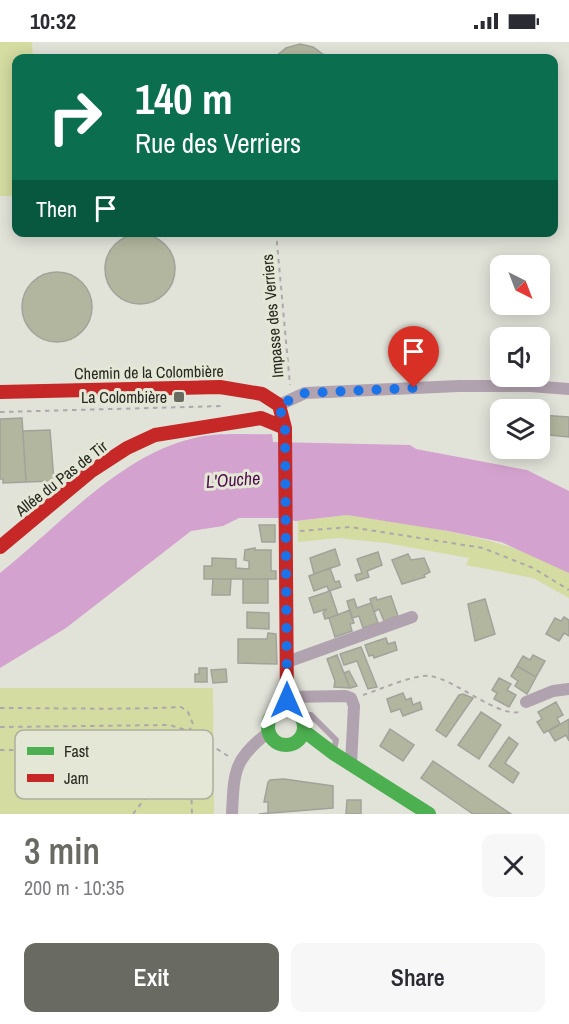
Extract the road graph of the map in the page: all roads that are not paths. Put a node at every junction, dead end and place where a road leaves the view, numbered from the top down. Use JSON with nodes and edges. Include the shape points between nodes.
{"nodes":[{"id":1,"x":569,"y":389,"type":"edge"},
{"id":2,"x":0,"y":392,"type":"edge"},
{"id":3,"x":279,"y":405,"type":"junction"},
{"id":4,"x":285,"y":428,"type":"junction"},
{"id":5,"x":0,"y":547,"type":"edge"},
{"id":6,"x":412,"y":617,"type":"dead end"},
{"id":7,"x":286,"y":662,"type":"junction"},
{"id":8,"x":569,"y":689,"type":"edge"},
{"id":9,"x":526,"y":702,"type":"road end"},
{"id":10,"x":287,"y":703,"type":"junction"},
{"id":11,"x":301,"y":717,"type":"junction"},
{"id":12,"x":304,"y":731,"type":"junction"},
{"id":13,"x":268,"y":733,"type":"junction"},
{"id":14,"x":291,"y":745,"type":"junction"},
{"id":15,"x":333,"y":753,"type":"junction"},
{"id":16,"x":351,"y":764,"type":"junction"},
{"id":17,"x":232,"y":814,"type":"edge"},
{"id":18,"x":429,"y":814,"type":"edge"}],
"edges":[{"from":1,"to":3,"type":"street","via":[[459,386],[305,393]]},
{"from":2,"to":3,"type":"street","name":"Chemin de la Colombière","via":[[212,386],[255,392]]},
{"from":3,"to":4,"type":"street"},
{"from":4,"to":5,"type":"street","name":"Allée du Pas de Tir","via":[[261,418],[155,435],[90,472]]},
{"from":4,"to":7,"type":"street"},
{"from":6,"to":7,"type":"street"},
{"from":7,"to":10,"type":"street"},
{"from":8,"to":9,"type":"street"},
{"from":10,"to":11,"type":"street"},
{"from":10,"to":13,"type":"street","via":[[273,714]]},
{"from":10,"to":16,"type":"street","via":[[351,698]]},
{"from":11,"to":12,"type":"street"},
{"from":11,"to":15,"type":"lane","via":[[311,715],[336,740]]},
{"from":12,"to":14,"type":"street"},
{"from":12,"to":15,"type":"street"},
{"from":13,"to":14,"type":"street","via":[[277,743]]},
{"from":13,"to":17,"type":"street","via":[[238,763],[233,778]]},
{"from":14,"to":15,"type":"street"},
{"from":15,"to":16,"type":"street"},
{"from":16,"to":18,"type":"street"}]}
